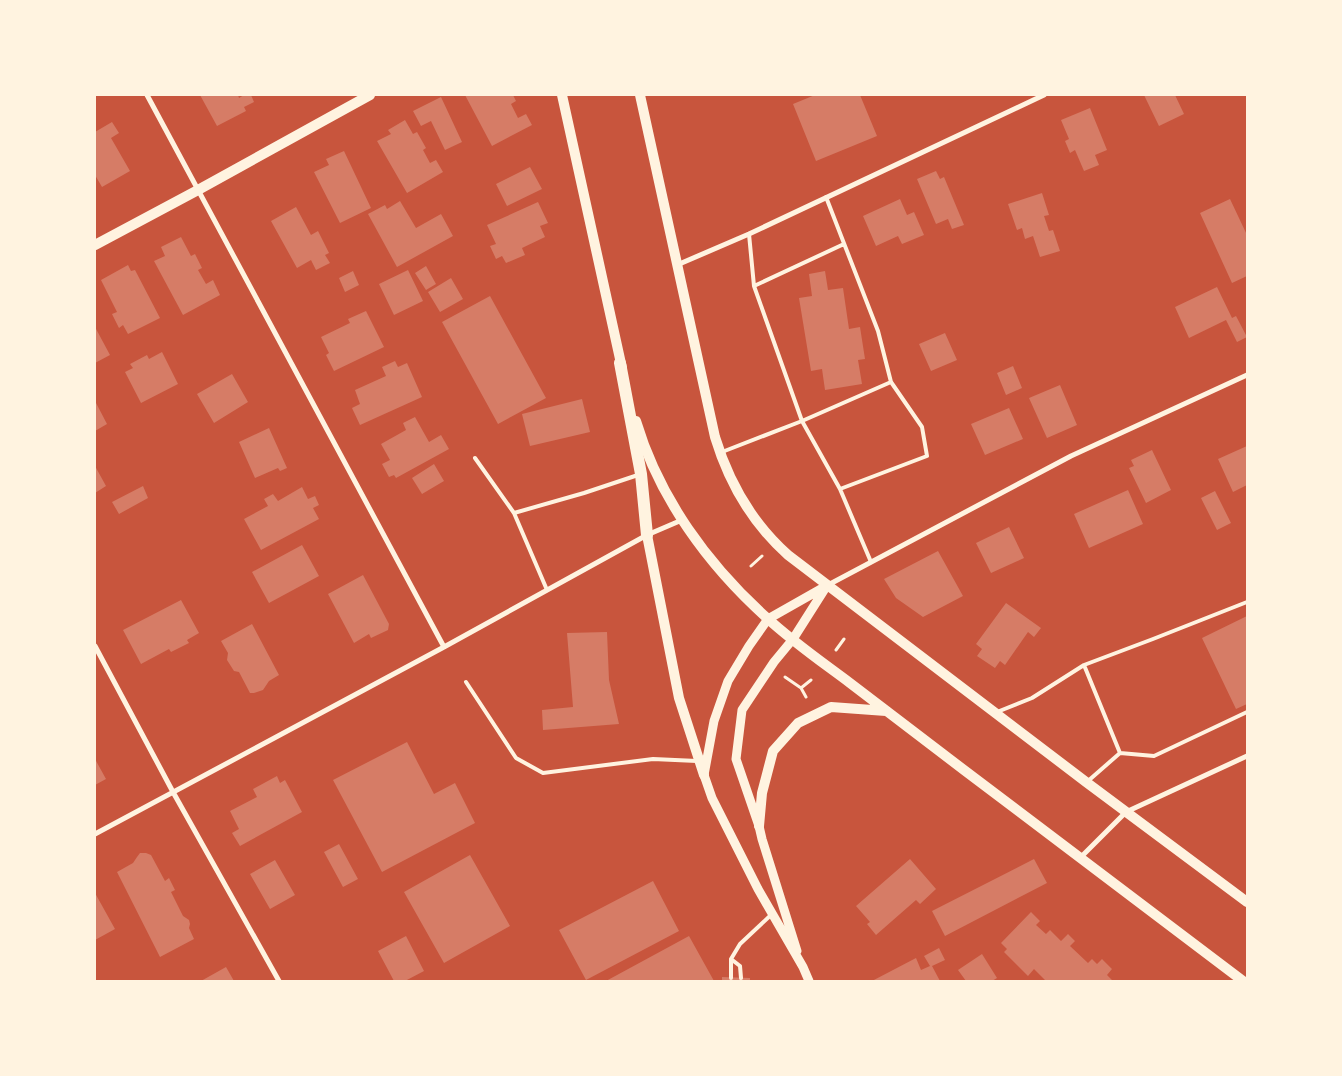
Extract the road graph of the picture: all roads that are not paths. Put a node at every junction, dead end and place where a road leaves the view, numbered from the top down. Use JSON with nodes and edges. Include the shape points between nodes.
{"nodes":[{"id":1,"x":147,"y":95,"type":"edge"},
{"id":2,"x":370,"y":95,"type":"edge"},
{"id":3,"x":562,"y":95,"type":"edge"},
{"id":4,"x":640,"y":95,"type":"edge"},
{"id":5,"x":1044,"y":95,"type":"edge"},
{"id":6,"x":198,"y":190,"type":"junction"},
{"id":7,"x":826,"y":197,"type":"junction"},
{"id":8,"x":749,"y":234,"type":"junction"},
{"id":9,"x":844,"y":244,"type":"junction"},
{"id":10,"x":95,"y":245,"type":"edge"},
{"id":11,"x":676,"y":265,"type":"junction"},
{"id":12,"x":754,"y":286,"type":"junction"},
{"id":13,"x":620,"y":363,"type":"junction"},
{"id":14,"x":1247,"y":375,"type":"edge"},
{"id":15,"x":891,"y":382,"type":"junction"},
{"id":16,"x":802,"y":421,"type":"junction"},
{"id":17,"x":720,"y":453,"type":"junction"},
{"id":18,"x":475,"y":458,"type":"dead end"},
{"id":19,"x":641,"y":474,"type":"junction"},
{"id":20,"x":840,"y":489,"type":"junction"},
{"id":21,"x":514,"y":513,"type":"junction"},
{"id":22,"x":682,"y":520,"type":"junction"},
{"id":23,"x":647,"y":536,"type":"junction"},
{"id":24,"x":871,"y":562,"type":"junction"},
{"id":25,"x":828,"y":585,"type":"junction"},
{"id":26,"x":547,"y":590,"type":"junction"},
{"id":27,"x":1247,"y":602,"type":"edge"},
{"id":28,"x":768,"y":619,"type":"junction"},
{"id":29,"x":792,"y":639,"type":"junction"},
{"id":30,"x":95,"y":646,"type":"edge"},
{"id":31,"x":444,"y":647,"type":"junction"},
{"id":32,"x":1084,"y":665,"type":"junction"},
{"id":33,"x":466,"y":682,"type":"dead end"},
{"id":34,"x":886,"y":711,"type":"junction"},
{"id":35,"x":1247,"y":712,"type":"edge"},
{"id":36,"x":995,"y":713,"type":"junction"},
{"id":37,"x":1120,"y":753,"type":"junction"},
{"id":38,"x":1247,"y":756,"type":"edge"},
{"id":39,"x":700,"y":761,"type":"junction"},
{"id":40,"x":704,"y":775,"type":"junction"},
{"id":41,"x":1086,"y":782,"type":"junction"},
{"id":42,"x":173,"y":792,"type":"junction"},
{"id":43,"x":1126,"y":812,"type":"junction"},
{"id":44,"x":759,"y":826,"type":"junction"},
{"id":45,"x":95,"y":834,"type":"edge"},
{"id":46,"x":1080,"y":858,"type":"junction"},
{"id":47,"x":1247,"y":902,"type":"edge"},
{"id":48,"x":772,"y":914,"type":"junction"},
{"id":49,"x":731,"y":959,"type":"junction"},
{"id":50,"x":802,"y":967,"type":"junction"},
{"id":51,"x":731,"y":978,"type":"dead end"},
{"id":52,"x":741,"y":978,"type":"dead end"},
{"id":53,"x":279,"y":981,"type":"edge"},
{"id":54,"x":809,"y":981,"type":"edge"},
{"id":55,"x":1243,"y":981,"type":"edge"}],
"edges":[{"from":1,"to":6,"type":"street"},
{"from":2,"to":6,"type":"main road"},
{"from":3,"to":13,"type":"main road"},
{"from":4,"to":11,"type":"main road"},
{"from":5,"to":7,"type":"street"},
{"from":6,"to":10,"type":"main road"},
{"from":6,"to":31,"type":"street"},
{"from":7,"to":8,"type":"street"},
{"from":7,"to":9,"type":"lane"},
{"from":8,"to":11,"type":"street"},
{"from":8,"to":12,"type":"lane"},
{"from":9,"to":12,"type":"lane"},
{"from":9,"to":15,"type":"lane","via":[[878,331]]},
{"from":11,"to":17,"type":"main road"},
{"from":12,"to":16,"type":"lane"},
{"from":13,"to":19,"type":"main road"},
{"from":13,"to":22,"type":"main road","via":[[645,447]]},
{"from":14,"to":24,"type":"street","via":[[1071,456]]},
{"from":15,"to":16,"type":"lane"},
{"from":15,"to":20,"type":"lane","via":[[922,428],[927,456]]},
{"from":16,"to":17,"type":"lane"},
{"from":16,"to":20,"type":"lane"},
{"from":17,"to":25,"type":"main road","via":[[741,499],[764,532]]},
{"from":18,"to":21,"type":"lane"},
{"from":19,"to":21,"type":"lane"},
{"from":19,"to":23,"type":"main road"},
{"from":20,"to":24,"type":"lane"},
{"from":21,"to":26,"type":"lane"},
{"from":22,"to":23,"type":"street"},
{"from":22,"to":28,"type":"main road","via":[[724,576]]},
{"from":23,"to":26,"type":"street"},
{"from":23,"to":39,"type":"main road","via":[[679,698]]},
{"from":24,"to":25,"type":"street"},
{"from":25,"to":28,"type":"street"},
{"from":25,"to":29,"type":"street"},
{"from":25,"to":36,"type":"main road"},
{"from":26,"to":31,"type":"street"},
{"from":27,"to":32,"type":"lane"},
{"from":28,"to":29,"type":"main road"},
{"from":28,"to":40,"type":"street","via":[[728,681],[714,721]]},
{"from":29,"to":34,"type":"main road"},
{"from":29,"to":44,"type":"street","via":[[742,710],[736,759]]},
{"from":30,"to":42,"type":"street"},
{"from":31,"to":42,"type":"street"},
{"from":32,"to":36,"type":"lane","via":[[1032,698]]},
{"from":32,"to":37,"type":"lane"},
{"from":33,"to":39,"type":"lane","via":[[516,758],[543,773],[653,759]]},
{"from":34,"to":44,"type":"main road","via":[[831,707],[798,723],[773,751],[762,793]]},
{"from":34,"to":46,"type":"main road"},
{"from":35,"to":37,"type":"lane","via":[[1154,756]]},
{"from":36,"to":41,"type":"main road"},
{"from":37,"to":41,"type":"lane"},
{"from":38,"to":43,"type":"street"},
{"from":39,"to":40,"type":"main road"},
{"from":40,"to":48,"type":"street","via":[[712,798]]},
{"from":41,"to":43,"type":"main road"},
{"from":42,"to":45,"type":"street"},
{"from":42,"to":53,"type":"street"},
{"from":43,"to":46,"type":"street"},
{"from":43,"to":47,"type":"main road"},
{"from":44,"to":50,"type":"street"},
{"from":46,"to":55,"type":"main road"},
{"from":48,"to":49,"type":"lane","via":[[740,944]]},
{"from":48,"to":50,"type":"street"},
{"from":49,"to":51,"type":"lane"},
{"from":49,"to":52,"type":"lane","via":[[740,966]]},
{"from":50,"to":54,"type":"street"}]}
